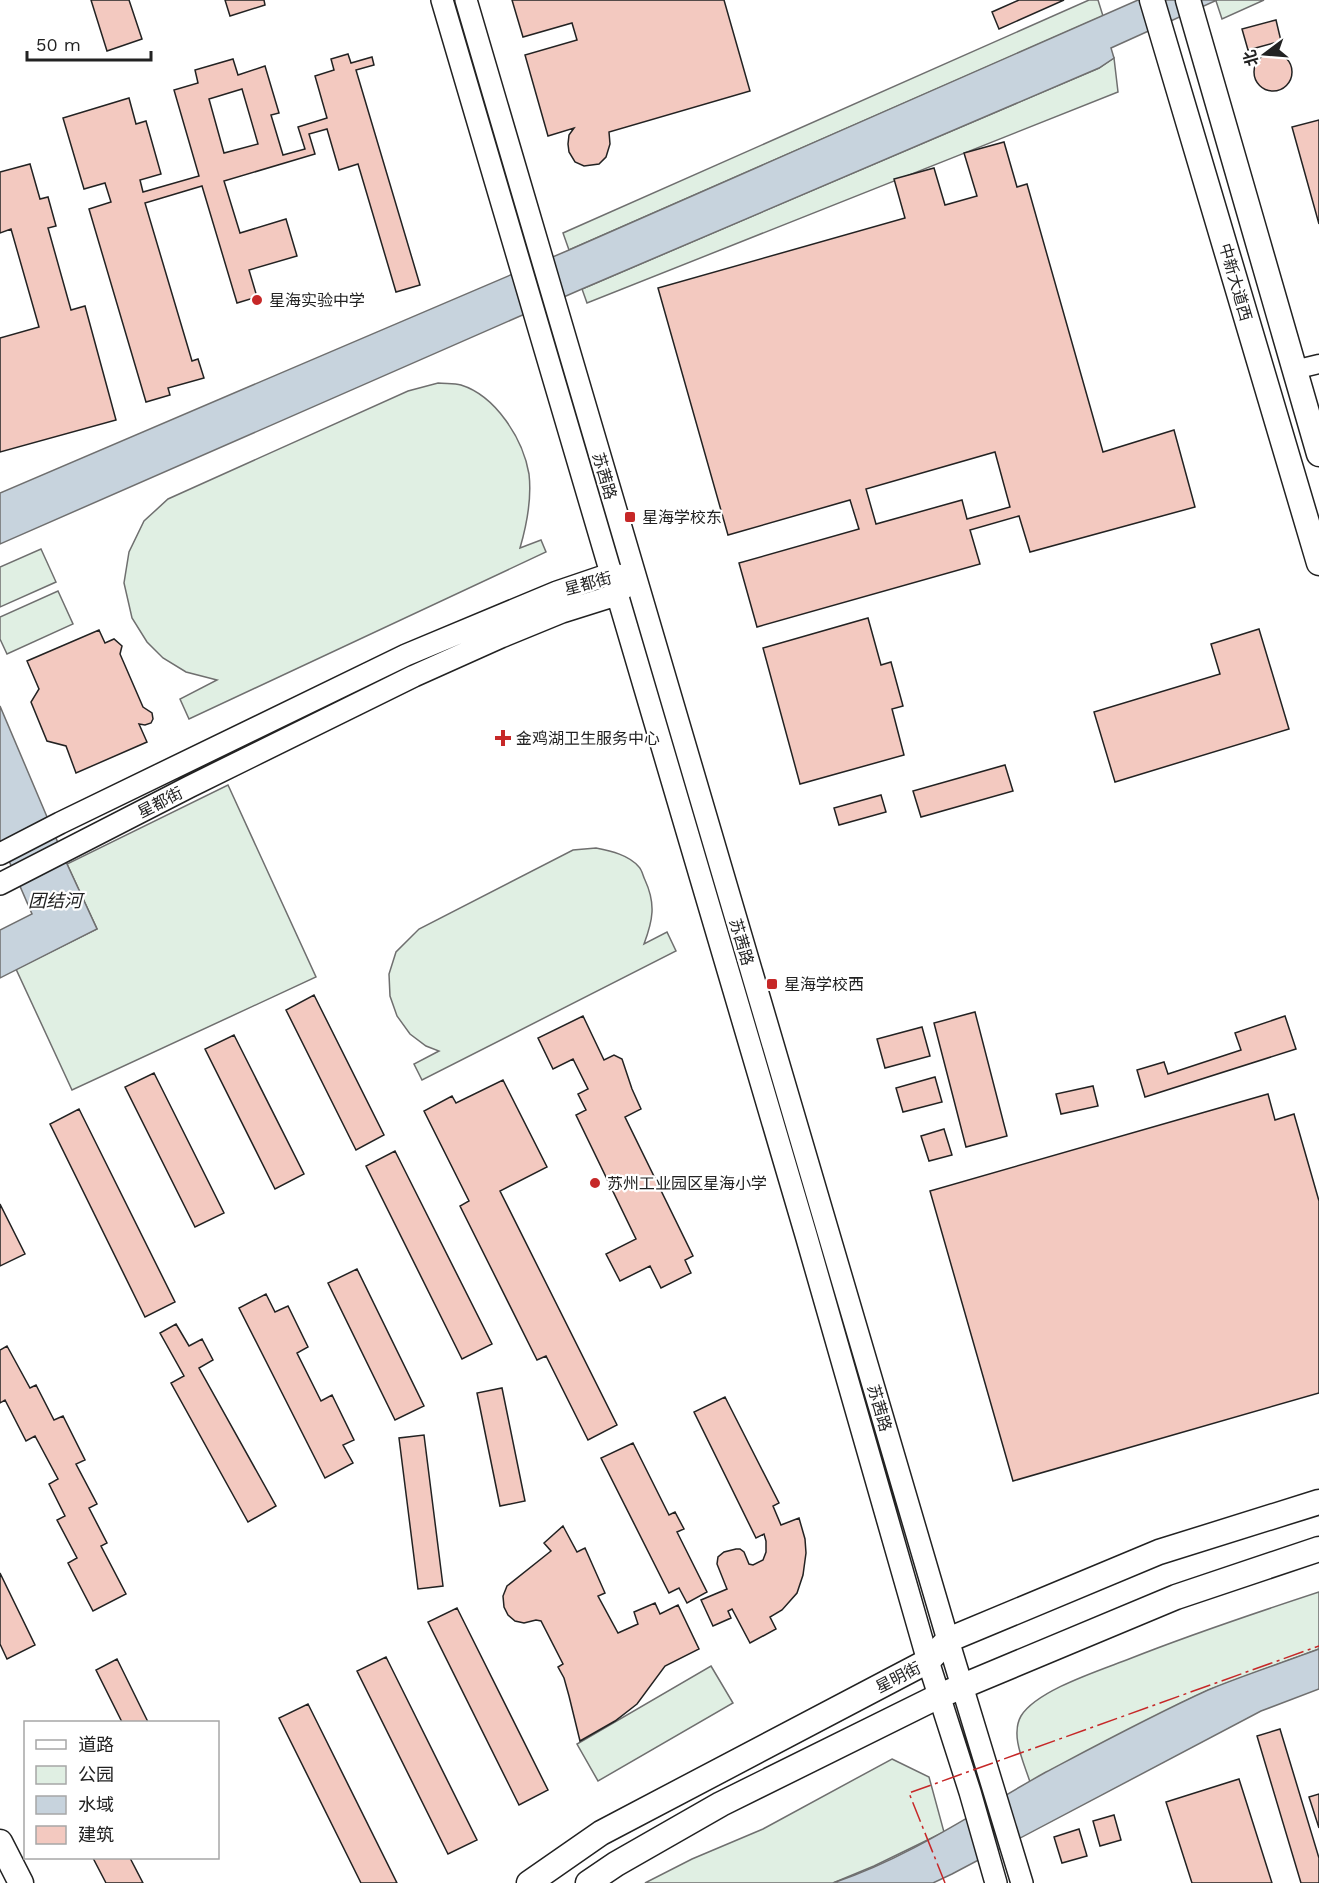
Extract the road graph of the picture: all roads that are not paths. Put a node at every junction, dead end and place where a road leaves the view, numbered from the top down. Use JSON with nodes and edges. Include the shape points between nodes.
{"nodes":[{"id":1,"x":442,"y":0,"type":"edge"},
{"id":2,"x":466,"y":0,"type":"edge"},
{"id":3,"x":1152,"y":0,"type":"edge"},
{"id":4,"x":1188,"y":0,"type":"edge"},
{"id":5,"x":1319,"y":364,"type":"edge"},
{"id":6,"x":1294,"y":370,"type":"junction"},
{"id":7,"x":1319,"y":454,"type":"edge"},
{"id":8,"x":1319,"y":563,"type":"edge"},
{"id":9,"x":610,"y":574,"type":"junction"},
{"id":10,"x":635,"y":577,"type":"junction"},
{"id":11,"x":616,"y":595,"type":"junction"},
{"id":12,"x":0,"y":854,"type":"edge"},
{"id":13,"x":4,"y":882,"type":"edge"},
{"id":14,"x":1319,"y":1502,"type":"edge"},
{"id":15,"x":1319,"y":1550,"type":"edge"},
{"id":16,"x":948,"y":1640,"type":"junction"},
{"id":17,"x":928,"y":1661,"type":"junction"},
{"id":18,"x":963,"y":1685,"type":"junction"},
{"id":19,"x":939,"y":1696,"type":"junction"},
{"id":20,"x":0,"y":1842,"type":"edge"},
{"id":21,"x":1019,"y":1873,"type":"edge"},
{"id":22,"x":995,"y":1878,"type":"edge"},
{"id":23,"x":21,"y":1883,"type":"edge"},
{"id":24,"x":529,"y":1883,"type":"edge"},
{"id":25,"x":588,"y":1883,"type":"edge"}],
"edges":[{"from":1,"to":9,"type":"main road","name":"苏茜路"},
{"from":2,"to":10,"type":"main road","name":"苏茜路"},
{"from":3,"to":8,"type":"main road","name":"中新大道西"},
{"from":4,"to":6,"type":"main road","name":"中新大道西"},
{"from":5,"to":6,"type":"street"},
{"from":6,"to":7,"type":"main road","name":"中新大道西"},
{"from":9,"to":10,"type":"main road","name":"星都街"},
{"from":9,"to":11,"type":"main road","name":"苏茜路"},
{"from":9,"to":12,"type":"main road","name":"星都街","via":[[546,596],[406,655]]},
{"from":10,"to":11,"type":"main road","name":"星都街"},
{"from":10,"to":16,"type":"main road","name":"苏茜路"},
{"from":11,"to":13,"type":"main road","name":"星都街","via":[[501,636],[414,676]]},
{"from":11,"to":17,"type":"main road","name":"苏茜路"},
{"from":14,"to":16,"type":"main road","name":"星明街","via":[[1159,1552]]},
{"from":15,"to":18,"type":"main road","via":[[1176,1597]]},
{"from":16,"to":17,"type":"main road","name":"星明街"},
{"from":16,"to":18,"type":"main road","name":"苏茜路"},
{"from":17,"to":19,"type":"main road","name":"苏茜路"},
{"from":17,"to":24,"type":"main road","name":"星明街","via":[[601,1833]]},
{"from":18,"to":19,"type":"main road"},
{"from":18,"to":21,"type":"main road","name":"苏茜路"},
{"from":19,"to":22,"type":"main road","name":"苏茜路"},
{"from":19,"to":25,"type":"main road","via":[[721,1804]]},
{"from":20,"to":23,"type":"main road"}]}
